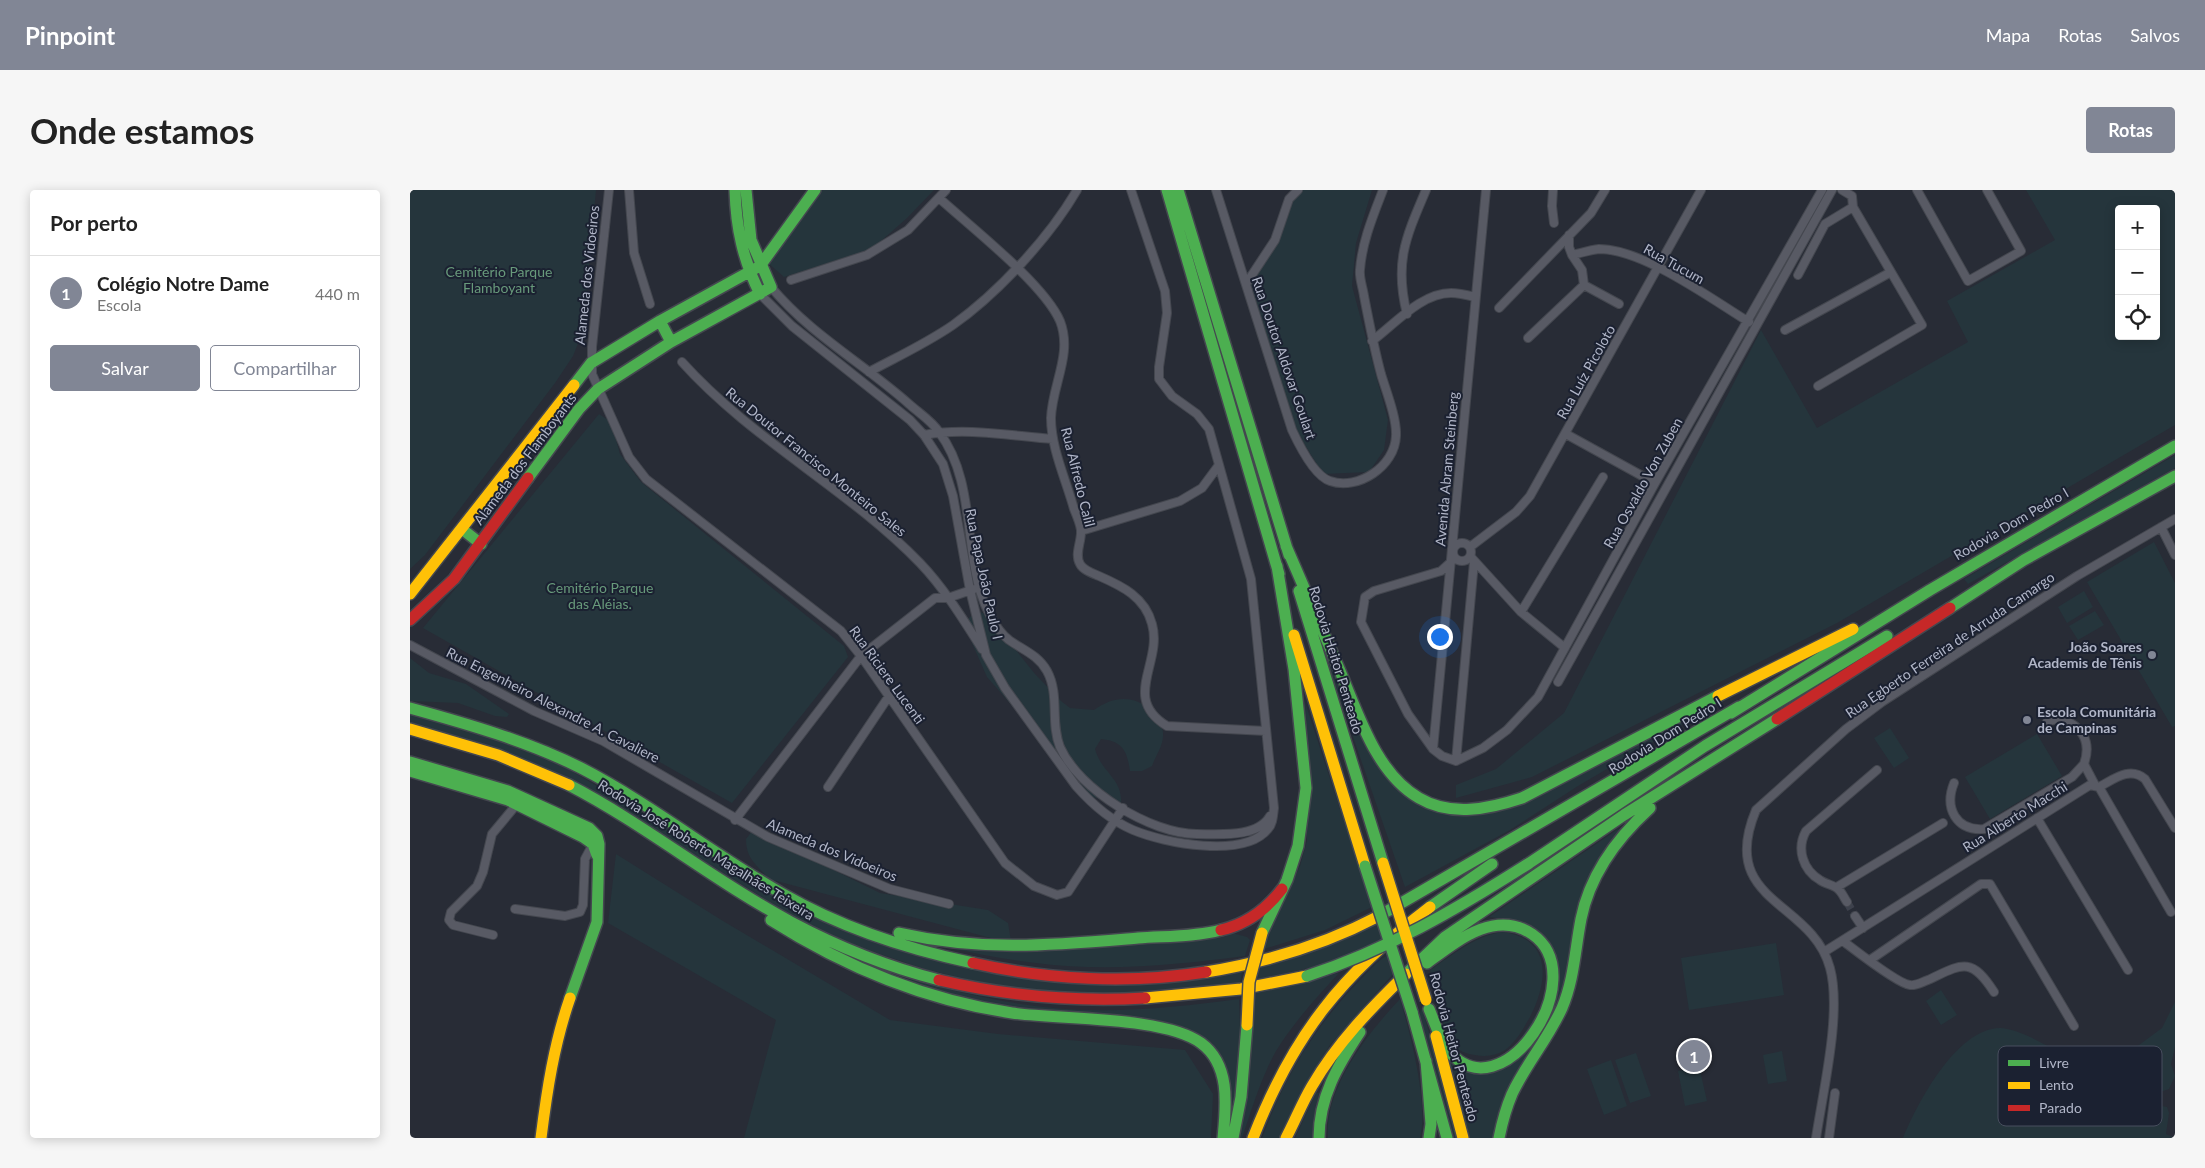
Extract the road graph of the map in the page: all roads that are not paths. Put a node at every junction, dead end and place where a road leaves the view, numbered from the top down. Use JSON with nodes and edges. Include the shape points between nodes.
{"nodes":[{"id":1,"x":609,"y":190,"type":"edge"},
{"id":2,"x":629,"y":190,"type":"edge"},
{"id":3,"x":735,"y":190,"type":"edge"},
{"id":4,"x":746,"y":190,"type":"edge"},
{"id":5,"x":815,"y":190,"type":"edge"},
{"id":6,"x":946,"y":190,"type":"edge"},
{"id":7,"x":1077,"y":190,"type":"edge"},
{"id":8,"x":1131,"y":190,"type":"edge"},
{"id":9,"x":1167,"y":190,"type":"edge"},
{"id":10,"x":1178,"y":190,"type":"edge"},
{"id":11,"x":1216,"y":190,"type":"edge"},
{"id":12,"x":1298,"y":190,"type":"edge"},
{"id":13,"x":1383,"y":190,"type":"edge"},
{"id":14,"x":1426,"y":190,"type":"edge"},
{"id":15,"x":1486,"y":190,"type":"edge"},
{"id":16,"x":1553,"y":190,"type":"edge"},
{"id":17,"x":1605,"y":190,"type":"edge"},
{"id":18,"x":1701,"y":190,"type":"edge"},
{"id":19,"x":1822,"y":190,"type":"edge"},
{"id":20,"x":1832,"y":190,"type":"edge"},
{"id":21,"x":1842,"y":190,"type":"edge"},
{"id":22,"x":1917,"y":190,"type":"edge"},
{"id":23,"x":1987,"y":190,"type":"edge"},
{"id":24,"x":939,"y":198,"type":"junction"},
{"id":25,"x":1854,"y":207,"type":"junction"},
{"id":26,"x":1554,"y":223,"type":"dead end"},
{"id":27,"x":1569,"y":235,"type":"junction"},
{"id":28,"x":1572,"y":255,"type":"junction"},
{"id":29,"x":760,"y":266,"type":"junction"},
{"id":30,"x":1658,"y":267,"type":"junction"},
{"id":31,"x":1016,"y":268,"type":"junction"},
{"id":32,"x":1891,"y":272,"type":"junction"},
{"id":33,"x":749,"y":274,"type":"junction"},
{"id":34,"x":1798,"y":275,"type":"dead end"},
{"id":35,"x":791,"y":280,"type":"dead end"},
{"id":36,"x":1246,"y":284,"type":"junction"},
{"id":37,"x":1584,"y":285,"type":"junction"},
{"id":38,"x":771,"y":287,"type":"junction"},
{"id":39,"x":760,"y":294,"type":"junction"},
{"id":40,"x":1475,"y":297,"type":"junction"},
{"id":41,"x":650,"y":304,"type":"dead end"},
{"id":42,"x":1619,"y":304,"type":"dead end"},
{"id":43,"x":1499,"y":308,"type":"dead end"},
{"id":44,"x":1407,"y":314,"type":"junction"},
{"id":45,"x":660,"y":321,"type":"junction"},
{"id":46,"x":1749,"y":322,"type":"junction"},
{"id":47,"x":1785,"y":330,"type":"dead end"},
{"id":48,"x":1528,"y":338,"type":"dead end"},
{"id":49,"x":1372,"y":341,"type":"junction"},
{"id":50,"x":671,"y":342,"type":"junction"},
{"id":51,"x":682,"y":362,"type":"dead end"},
{"id":52,"x":591,"y":363,"type":"junction"},
{"id":53,"x":869,"y":372,"type":"junction"},
{"id":54,"x":1818,"y":386,"type":"dead end"},
{"id":55,"x":598,"y":389,"type":"junction"},
{"id":56,"x":939,"y":432,"type":"junction"},
{"id":57,"x":924,"y":434,"type":"junction"},
{"id":58,"x":1566,"y":434,"type":"junction"},
{"id":59,"x":1053,"y":439,"type":"junction"},
{"id":60,"x":2175,"y":446,"type":"edge"},
{"id":61,"x":1220,"y":465,"type":"junction"},
{"id":62,"x":2175,"y":476,"type":"edge"},
{"id":63,"x":1603,"y":477,"type":"dead end"},
{"id":64,"x":1655,"y":484,"type":"junction"},
{"id":65,"x":2174,"y":521,"type":"edge"},
{"id":66,"x":2161,"y":527,"type":"junction"},
{"id":67,"x":462,"y":529,"type":"junction"},
{"id":68,"x":1081,"y":531,"type":"junction"},
{"id":69,"x":481,"y":544,"type":"junction"},
{"id":70,"x":1286,"y":546,"type":"junction"},
{"id":71,"x":1470,"y":547,"type":"junction"},
{"id":72,"x":1453,"y":552,"type":"junction"},
{"id":73,"x":2175,"y":555,"type":"edge"},
{"id":74,"x":1472,"y":559,"type":"junction"},
{"id":75,"x":2024,"y":560,"type":"junction"},
{"id":76,"x":1451,"y":562,"type":"junction"},
{"id":77,"x":1277,"y":566,"type":"junction"},
{"id":78,"x":980,"y":587,"type":"junction"},
{"id":79,"x":970,"y":590,"type":"junction"},
{"id":80,"x":1930,"y":590,"type":"junction"},
{"id":81,"x":410,"y":594,"type":"edge"},
{"id":82,"x":948,"y":598,"type":"junction"},
{"id":83,"x":1521,"y":612,"type":"junction"},
{"id":84,"x":410,"y":620,"type":"edge"},
{"id":85,"x":410,"y":644,"type":"edge"},
{"id":86,"x":1565,"y":648,"type":"junction"},
{"id":87,"x":861,"y":656,"type":"junction"},
{"id":88,"x":986,"y":656,"type":"junction"},
{"id":89,"x":1558,"y":682,"type":"dead end"},
{"id":90,"x":889,"y":696,"type":"junction"},
{"id":91,"x":1810,"y":699,"type":"junction"},
{"id":92,"x":1739,"y":707,"type":"junction"},
{"id":93,"x":410,"y":708,"type":"edge"},
{"id":94,"x":2046,"y":722,"type":"dead end"},
{"id":95,"x":410,"y":729,"type":"edge"},
{"id":96,"x":1266,"y":731,"type":"junction"},
{"id":97,"x":1433,"y":750,"type":"junction"},
{"id":98,"x":1456,"y":761,"type":"junction"},
{"id":99,"x":410,"y":762,"type":"edge"},
{"id":100,"x":2084,"y":764,"type":"junction"},
{"id":101,"x":1877,"y":770,"type":"dead end"},
{"id":102,"x":410,"y":771,"type":"edge"},
{"id":103,"x":432,"y":773,"type":"junction"},
{"id":104,"x":1954,"y":783,"type":"dead end"},
{"id":105,"x":2097,"y":786,"type":"junction"},
{"id":106,"x":828,"y":787,"type":"dead end"},
{"id":107,"x":520,"y":800,"type":"junction"},
{"id":108,"x":1123,"y":808,"type":"junction"},
{"id":109,"x":1274,"y":808,"type":"junction"},
{"id":110,"x":551,"y":815,"type":"junction"},
{"id":111,"x":2037,"y":818,"type":"junction"},
{"id":112,"x":735,"y":820,"type":"junction"},
{"id":113,"x":1116,"y":820,"type":"junction"},
{"id":114,"x":631,"y":821,"type":"junction"},
{"id":115,"x":1943,"y":823,"type":"dead end"},
{"id":116,"x":2175,"y":828,"type":"edge"},
{"id":117,"x":593,"y":844,"type":"junction"},
{"id":118,"x":599,"y":861,"type":"junction"},
{"id":119,"x":754,"y":877,"type":"junction"},
{"id":120,"x":1837,"y":887,"type":"junction"},
{"id":121,"x":1282,"y":889,"type":"junction"},
{"id":122,"x":1847,"y":902,"type":"tunnel mouth"},
{"id":123,"x":949,"y":904,"type":"dead end"},
{"id":124,"x":515,"y":909,"type":"dead end"},
{"id":125,"x":2171,"y":912,"type":"dead end"},
{"id":126,"x":1855,"y":916,"type":"tunnel mouth"},
{"id":127,"x":1863,"y":928,"type":"junction"},
{"id":128,"x":493,"y":935,"type":"dead end"},
{"id":129,"x":1843,"y":941,"type":"junction"},
{"id":130,"x":1824,"y":952,"type":"junction"},
{"id":131,"x":1870,"y":960,"type":"junction"},
{"id":132,"x":2128,"y":970,"type":"dead end"},
{"id":133,"x":1391,"y":989,"type":"junction"},
{"id":134,"x":1994,"y":992,"type":"dead end"},
{"id":135,"x":1428,"y":1004,"type":"junction"},
{"id":136,"x":2074,"y":1026,"type":"dead end"},
{"id":137,"x":1426,"y":1062,"type":"junction"},
{"id":138,"x":1835,"y":1093,"type":"dead end"},
{"id":139,"x":541,"y":1138,"type":"edge"},
{"id":140,"x":1223,"y":1138,"type":"edge"},
{"id":141,"x":1233,"y":1138,"type":"edge"},
{"id":142,"x":1253,"y":1138,"type":"edge"},
{"id":143,"x":1286,"y":1138,"type":"edge"},
{"id":144,"x":1319,"y":1138,"type":"edge"},
{"id":145,"x":1429,"y":1138,"type":"edge"},
{"id":146,"x":1447,"y":1138,"type":"edge"},
{"id":147,"x":1463,"y":1138,"type":"edge"},
{"id":148,"x":1499,"y":1138,"type":"edge"},
{"id":149,"x":1816,"y":1138,"type":"edge"},
{"id":150,"x":1829,"y":1138,"type":"edge"}],
"edges":[{"from":1,"to":52,"type":"street","name":"Alameda dos Vidoeiros"},
{"from":2,"to":41,"type":"street","via":[[634,253]]},
{"from":3,"to":33,"type":"main road","name":"Rua Papa João Paulo I","via":[[736,231]]},
{"from":4,"to":29,"type":"main road","name":"Rua Papa João Paulo I","via":[[747,228]]},
{"from":5,"to":29,"type":"main road","name":"Alameda dos Flamboyants"},
{"from":6,"to":24,"type":"street"},
{"from":7,"to":31,"type":"street","via":[[1059,219]]},
{"from":8,"to":61,"type":"street","via":[[1165,291],[1167,313],[1159,379],[1172,396],[1198,414],[1209,429]]},
{"from":9,"to":77,"type":"main road"},
{"from":10,"to":70,"type":"main road","name":"Rodovia Heitor Penteado"},
{"from":11,"to":36,"type":"street","name":"Rua Doutor Aldovar Goulart"},
{"from":12,"to":36,"type":"street","via":[[1289,199],[1274,240]]},
{"from":13,"to":49,"type":"street","name":"Rua Doutor Aldovar Goulart","via":[[1367,234],[1360,271]]},
{"from":14,"to":44,"type":"street","via":[[1405,238],[1401,264],[1401,291]]},
{"from":15,"to":40,"type":"street","name":"Avenida Abram Steinberg"},
{"from":16,"to":26,"type":"street"},
{"from":17,"to":27,"type":"street","via":[[1591,213]]},
{"from":18,"to":30,"type":"street","name":"Rua Luíz Picoloto"},
{"from":19,"to":46,"type":"street","name":"Rua Osvaldo Von Zuben"},
{"from":20,"to":89,"type":"street","name":"Rua Osvaldo Von Zuben"},
{"from":21,"to":25,"type":"street","via":[[1852,196]]},
{"from":22,"to":23,"type":"street","via":[[1968,281],[2021,251]]},
{"from":24,"to":31,"type":"street","name":"Rua Alfredo Calil"},
{"from":24,"to":35,"type":"street","via":[[908,230],[867,255]]},
{"from":25,"to":32,"type":"street"},
{"from":25,"to":34,"type":"street","via":[[1825,224]]},
{"from":27,"to":28,"type":"street"},
{"from":27,"to":43,"type":"street"},
{"from":28,"to":30,"type":"street","name":"Rua Tucum","via":[[1599,249],[1623,252]]},
{"from":28,"to":37,"type":"street","via":[[1582,270]]},
{"from":29,"to":33,"type":"main road","name":"Alameda dos Flamboyants"},
{"from":29,"to":38,"type":"main road","name":"Rua Papa João Paulo I"},
{"from":30,"to":46,"type":"street","name":"Rua Tucum"},
{"from":30,"to":58,"type":"street","name":"Rua Luíz Picoloto"},
{"from":31,"to":53,"type":"street","via":[[953,325]]},
{"from":31,"to":59,"type":"street","name":"Rua Alfredo Calil","via":[[1054,308],[1061,324],[1064,360],[1051,417]]},
{"from":32,"to":47,"type":"street"},
{"from":32,"to":54,"type":"street","via":[[1922,325]]},
{"from":33,"to":39,"type":"main road","name":"Rua Papa João Paulo I"},
{"from":33,"to":45,"type":"main road","name":"Alameda dos Flamboyants"},
{"from":36,"to":49,"type":"street","name":"Rua Doutor Aldovar Goulart","via":[[1292,430],[1303,452],[1330,481],[1354,482],[1370,477],[1392,453],[1396,436]]},
{"from":37,"to":42,"type":"street"},
{"from":37,"to":48,"type":"street"},
{"from":38,"to":39,"type":"main road","name":"Alameda dos Flamboyants"},
{"from":38,"to":53,"type":"street","name":"Rua Papa João Paulo I","via":[[815,331]]},
{"from":39,"to":50,"type":"main road","name":"Alameda dos Flamboyants"},
{"from":39,"to":57,"type":"street","name":"Rua Papa João Paulo I","via":[[792,326]]},
{"from":40,"to":44,"type":"street","via":[[1451,293],[1435,296]]},
{"from":40,"to":72,"type":"street","name":"Avenida Abram Steinberg"},
{"from":44,"to":49,"type":"street"},
{"from":45,"to":50,"type":"main road"},
{"from":45,"to":52,"type":"main road","name":"Alameda dos Flamboyants"},
{"from":46,"to":64,"type":"street","name":"Rua Osvaldo Von Zuben"},
{"from":50,"to":55,"type":"main road","name":"Alameda dos Flamboyants"},
{"from":51,"to":82,"type":"street","name":"Rua Doutor Francisco Monteiro Sales","via":[[705,388],[774,447],[871,518],[920,564]]},
{"from":52,"to":55,"type":"street","name":"Rua Riciere Lucenti"},
{"from":52,"to":67,"type":"main road","name":"Alameda dos Flamboyants"},
{"from":53,"to":56,"type":"street","name":"Rua Papa João Paulo I"},
{"from":55,"to":69,"type":"main road","name":"Alameda dos Flamboyants","via":[[579,409]]},
{"from":55,"to":87,"type":"street","name":"Rua Riciere Lucenti","via":[[629,457],[646,479],[841,631]]},
{"from":56,"to":57,"type":"street"},
{"from":56,"to":59,"type":"street"},
{"from":56,"to":78,"type":"street","name":"Rua Papa João Paulo I","via":[[962,484]]},
{"from":57,"to":79,"type":"street","name":"Rua Papa João Paulo I","via":[[943,464],[953,496]]},
{"from":58,"to":64,"type":"street"},
{"from":58,"to":71,"type":"street","name":"Rua Luíz Picoloto","via":[[1530,496],[1516,512]]},
{"from":59,"to":68,"type":"street","name":"Rua Alfredo Calil"},
{"from":60,"to":80,"type":"main road","name":"Rodovia Dom Pedro I"},
{"from":61,"to":68,"type":"street","via":[[1202,488],[1180,501]]},
{"from":61,"to":96,"type":"street","via":[[1251,579]]},
{"from":62,"to":75,"type":"main road"},
{"from":63,"to":83,"type":"street"},
{"from":64,"to":86,"type":"street","name":"Rua Osvaldo Von Zuben"},
{"from":65,"to":66,"type":"street","name":"Rua Egberto Ferreira de Arruda Camargo"},
{"from":66,"to":73,"type":"street"},
{"from":66,"to":130,"type":"street","name":"Rua Egberto Ferreira de Arruda Camargo","via":[[2077,576],[1882,702],[1846,729],[1756,810],[1746,844],[1748,863],[1755,881],[1812,936]]},
{"from":67,"to":69,"type":"main road"},
{"from":67,"to":81,"type":"main road","name":"Alameda dos Flamboyants"},
{"from":68,"to":96,"type":"street","name":"Rua Alfredo Calil","via":[[1079,563],[1085,570],[1124,587],[1141,601],[1151,618],[1155,632],[1144,692],[1146,706],[1153,718],[1167,726]]},
{"from":69,"to":84,"type":"main road","name":"Alameda dos Flamboyants","via":[[454,579]]},
{"from":70,"to":80,"type":"main road","via":[[1360,716],[1384,762],[1401,784],[1419,798],[1465,810],[1483,809],[1522,798],[1767,670]]},
{"from":70,"to":135,"type":"main road","name":"Rodovia Heitor Penteado","bridge":true},
{"from":71,"to":72,"type":"street","via":[[1462,542]]},
{"from":71,"to":74,"type":"street"},
{"from":72,"to":74,"type":"street","via":[[1458,560]]},
{"from":72,"to":76,"type":"street","name":"Avenida Abram Steinberg"},
{"from":74,"to":83,"type":"street"},
{"from":74,"to":98,"type":"street"},
{"from":75,"to":91,"type":"main road"},
{"from":75,"to":114,"type":"main road","name":"Rodovia José Roberto Magalhães Teixeira","bridge":true,"via":[[1805,683],[1528,864],[1412,935],[1340,966],[1240,989],[1123,1001],[1043,998],[964,985],[889,964],[816,934],[744,893]]},
{"from":76,"to":97,"type":"street","name":"Avenida Abram Steinberg"},
{"from":76,"to":97,"type":"street","via":[[1441,571],[1374,591],[1365,597],[1362,607],[1361,622],[1408,714]]},
{"from":77,"to":121,"type":"main road","via":[[1294,669],[1306,788],[1302,837]]},
{"from":77,"to":137,"type":"main road","bridge":true,"via":[[1308,689]]},
{"from":78,"to":79,"type":"street"},
{"from":78,"to":108,"type":"street","name":"Rua Papa João Paulo I","via":[[996,625],[1008,638],[1033,654],[1047,671],[1055,691],[1055,724],[1060,746],[1068,761],[1095,789]]},
{"from":79,"to":82,"type":"street"},
{"from":79,"to":88,"type":"street","name":"Rua Papa João Paulo I"},
{"from":80,"to":92,"type":"main road","name":"Rodovia Dom Pedro I"},
{"from":82,"to":87,"type":"street","via":[[935,598]]},
{"from":82,"to":88,"type":"street","name":"Rua Doutor Francisco Monteiro Sales"},
{"from":83,"to":86,"type":"street"},
{"from":85,"to":112,"type":"street","name":"Rua Engenheiro Alexandre A. Cavaliere","via":[[534,711],[603,741]]},
{"from":86,"to":98,"type":"street","name":"Rua Osvaldo Von Zuben","via":[[1538,697],[1507,730],[1483,748]]},
{"from":87,"to":90,"type":"street","name":"Rua Riciere Lucenti"},
{"from":87,"to":112,"type":"street"},
{"from":88,"to":113,"type":"street","name":"Rua Papa João Paulo I","via":[[1005,688],[1076,786],[1087,799]]},
{"from":90,"to":106,"type":"street"},
{"from":90,"to":113,"type":"street","name":"Rua Riciere Lucenti","via":[[1004,863],[1034,886],[1057,894],[1068,892]]},
{"from":91,"to":133,"type":"main road","via":[[1624,815],[1501,897],[1439,942]]},
{"from":91,"to":148,"type":"main road","via":[[1764,735],[1652,806],[1616,841],[1603,859],[1587,898],[1566,998],[1548,1037],[1512,1094]]},
{"from":92,"to":119,"type":"main road","name":"Rodovia José Roberto Magalhães Teixeira","via":[[1376,918],[1307,949],[1223,969],[1136,977],[1028,973],[952,958],[875,935],[833,919]]},
{"from":92,"to":142,"type":"main road","name":"Rodovia Dom Pedro I","via":[[1419,914],[1348,980],[1305,1031],[1276,1081]]},
{"from":93,"to":119,"type":"main road","name":"Rodovia José Roberto Magalhães Teixeira","via":[[519,742],[582,770]]},
{"from":94,"to":100,"type":"street","via":[[2060,718],[2080,729],[2088,748]]},
{"from":95,"to":114,"type":"main road","name":"Rodovia José Roberto Magalhães Teixeira","via":[[474,747],[538,771]]},
{"from":96,"to":109,"type":"street"},
{"from":97,"to":98,"type":"street"},
{"from":99,"to":103,"type":"main road"},
{"from":100,"to":104,"type":"street","via":[[2072,777],[1984,829],[1973,830],[1956,817],[1950,792]]},
{"from":100,"to":105,"type":"street"},
{"from":101,"to":120,"type":"street","via":[[1806,831],[1801,840],[1803,861],[1809,870],[1818,879]]},
{"from":102,"to":103,"type":"main road"},
{"from":103,"to":107,"type":"main road"},
{"from":105,"to":111,"type":"street","name":"Rua Alberto Macchi","via":[[2090,785]]},
{"from":105,"to":116,"type":"street","name":"Rua Alberto Macchi","via":[[2118,776],[2139,774],[2146,779]]},
{"from":105,"to":125,"type":"street"},
{"from":107,"to":110,"type":"main road"},
{"from":107,"to":128,"type":"street","via":[[492,834],[477,886],[451,912],[449,920],[453,926]]},
{"from":108,"to":109,"type":"street","name":"Rua Papa João Paulo I","via":[[1152,825],[1173,832],[1208,834],[1256,829],[1266,822]]},
{"from":108,"to":113,"type":"street","name":"Rua Riciere Lucenti"},
{"from":109,"to":113,"type":"street","name":"Rua Papa João Paulo I","via":[[1269,829],[1261,836],[1252,841],[1212,846],[1153,837]]},
{"from":110,"to":117,"type":"main road"},
{"from":110,"to":118,"type":"main road","via":[[589,828],[600,844]]},
{"from":111,"to":127,"type":"street","name":"Rua Alberto Macchi"},
{"from":111,"to":132,"type":"street"},
{"from":112,"to":123,"type":"street","name":"Alameda dos Vidoeiros","via":[[843,872],[890,890]]},
{"from":114,"to":140,"type":"main road","via":[[792,935],[885,979],[933,996],[987,1009],[1041,1018],[1163,1029],[1190,1037],[1211,1054],[1222,1075],[1226,1097]]},
{"from":115,"to":120,"type":"street"},
{"from":117,"to":118,"type":"main road"},
{"from":117,"to":124,"type":"street","via":[[585,859],[580,912],[565,916]]},
{"from":118,"to":139,"type":"main road","via":[[597,922],[561,1025]]},
{"from":119,"to":121,"type":"main road","via":[[849,918],[891,931],[937,942],[992,948],[1043,947],[1226,929],[1259,914]]},
{"from":120,"to":122,"type":"street"},
{"from":121,"to":141,"type":"main road","bridge":true,"via":[[1262,933],[1249,982],[1242,1091]]},
{"from":126,"to":127,"type":"street"},
{"from":127,"to":129,"type":"street","name":"Rua Alberto Macchi"},
{"from":129,"to":130,"type":"street","name":"Rua Alberto Macchi"},
{"from":129,"to":131,"type":"street"},
{"from":130,"to":149,"type":"street","name":"Rua Egberto Ferreira de Arruda Camargo","via":[[1834,988],[1834,1011]]},
{"from":131,"to":134,"type":"street","via":[[1910,985],[1956,967],[1968,966],[1983,975]]},
{"from":131,"to":136,"type":"street","via":[[1981,884],[1990,884]]},
{"from":133,"to":135,"type":"main road","via":[[1468,934],[1483,927],[1519,926],[1530,931],[1548,952],[1554,977],[1543,1014],[1521,1050],[1500,1064],[1476,1066],[1455,1057],[1448,1050]]},
{"from":133,"to":143,"type":"main road","via":[[1352,1028],[1325,1064],[1298,1109]]},
{"from":133,"to":144,"type":"main road","via":[[1351,1046],[1331,1082],[1320,1114]]},
{"from":135,"to":147,"type":"main road","name":"Rodovia Heitor Penteado"},
{"from":137,"to":145,"type":"main road","via":[[1431,1124]]},
{"from":137,"to":146,"type":"main road"},
{"from":138,"to":150,"type":"street"}]}
